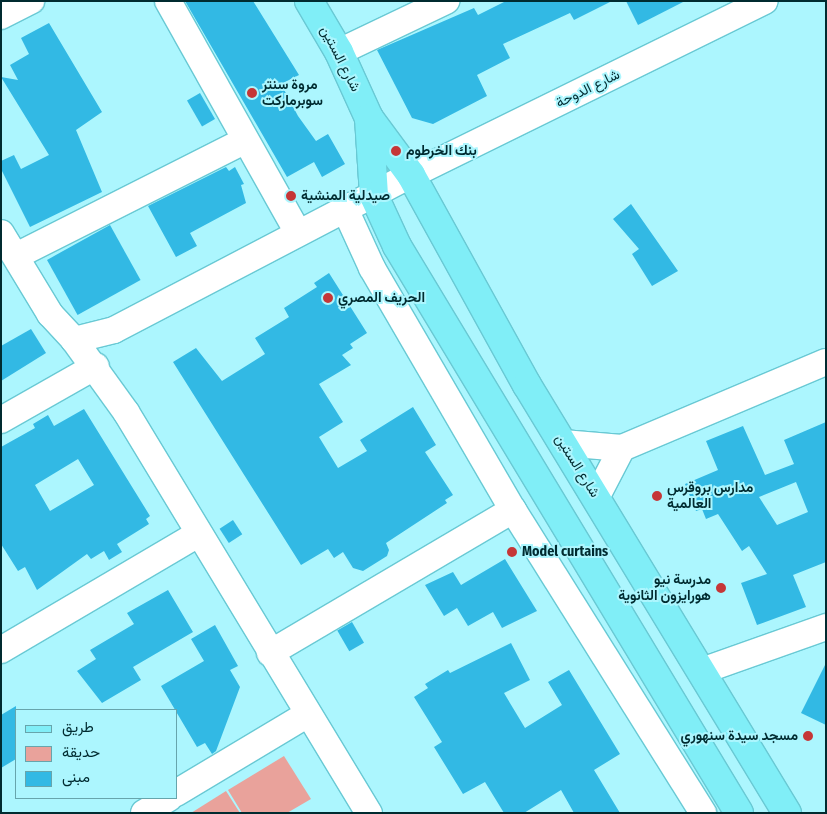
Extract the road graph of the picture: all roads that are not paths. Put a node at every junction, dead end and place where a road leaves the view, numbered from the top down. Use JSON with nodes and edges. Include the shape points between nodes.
{"nodes":[{"id":1,"x":31,"y":1,"type":"edge"},
{"id":2,"x":168,"y":1,"type":"edge"},
{"id":3,"x":309,"y":1,"type":"edge"},
{"id":4,"x":446,"y":1,"type":"edge"},
{"id":5,"x":764,"y":1,"type":"edge"},
{"id":6,"x":1,"y":16,"type":"edge"},
{"id":7,"x":340,"y":52,"type":"junction"},
{"id":8,"x":369,"y":118,"type":"junction"},
{"id":9,"x":244,"y":141,"type":"junction"},
{"id":10,"x":411,"y":175,"type":"junction"},
{"id":11,"x":374,"y":196,"type":"junction"},
{"id":12,"x":345,"y":209,"type":"junction"},
{"id":13,"x":1,"y":232,"type":"edge"},
{"id":14,"x":298,"y":233,"type":"junction"},
{"id":15,"x":16,"y":256,"type":"junction"},
{"id":16,"x":74,"y":340,"type":"junction"},
{"id":17,"x":826,"y":362,"type":"edge"},
{"id":18,"x":96,"y":366,"type":"junction"},
{"id":19,"x":1,"y":420,"type":"edge"},
{"id":20,"x":563,"y":443,"type":"junction"},
{"id":21,"x":622,"y":448,"type":"junction"},
{"id":22,"x":596,"y":496,"type":"junction"},
{"id":23,"x":513,"y":510,"type":"junction"},
{"id":24,"x":198,"y":534,"type":"junction"},
{"id":25,"x":826,"y":627,"type":"edge"},
{"id":26,"x":1,"y":650,"type":"edge"},
{"id":27,"x":270,"y":653,"type":"junction"},
{"id":28,"x":702,"y":671,"type":"junction"},
{"id":29,"x":308,"y":714,"type":"junction"},
{"id":30,"x":178,"y":793,"type":"edge"},
{"id":31,"x":167,"y":799,"type":"edge"},
{"id":32,"x":145,"y":813,"type":"edge"},
{"id":33,"x":369,"y":813,"type":"edge"},
{"id":34,"x":703,"y":813,"type":"edge"},
{"id":35,"x":739,"y":813,"type":"edge"},
{"id":36,"x":787,"y":813,"type":"edge"}],
"edges":[{"from":1,"to":6,"type":"street"},
{"from":2,"to":9,"type":"street"},
{"from":3,"to":7,"type":"main road","name":"شارع الستين"},
{"from":4,"to":7,"type":"street"},
{"from":5,"to":10,"type":"street","name":"شارع الدوحة"},
{"from":7,"to":8,"type":"main road","name":"شارع الستين"},
{"from":8,"to":10,"type":"main road","name":"شارع الستين"},
{"from":8,"to":11,"type":"main road","name":"شارع الستين"},
{"from":9,"to":14,"type":"street"},
{"from":9,"to":15,"type":"street"},
{"from":10,"to":11,"type":"street","name":"شارع الدوحة"},
{"from":10,"to":20,"type":"main road","name":"شارع الستين","via":[[527,385]]},
{"from":11,"to":12,"type":"street","name":"شارع الدوحة"},
{"from":11,"to":35,"type":"main road","name":"شارع الستين","via":[[396,246],[492,409]]},
{"from":12,"to":14,"type":"street","name":"شارع الدوحة"},
{"from":12,"to":23,"type":"street","via":[[377,277]]},
{"from":13,"to":15,"type":"street"},
{"from":14,"to":16,"type":"street","name":"شارع الدوحة","via":[[114,330]]},
{"from":15,"to":16,"type":"street","via":[[50,314]]},
{"from":16,"to":18,"type":"street"},
{"from":17,"to":21,"type":"street"},
{"from":18,"to":19,"type":"street"},
{"from":18,"to":24,"type":"street"},
{"from":20,"to":21,"type":"street"},
{"from":20,"to":22,"type":"main road","name":"شارع الستين"},
{"from":21,"to":22,"type":"street"},
{"from":22,"to":28,"type":"main road","name":"شارع الستين"},
{"from":23,"to":27,"type":"street"},
{"from":23,"to":34,"type":"street"},
{"from":24,"to":26,"type":"street"},
{"from":24,"to":27,"type":"street"},
{"from":25,"to":28,"type":"street"},
{"from":27,"to":29,"type":"street"},
{"from":28,"to":36,"type":"main road","name":"شارع الستين"},
{"from":29,"to":30,"type":"street"},
{"from":29,"to":33,"type":"street"},
{"from":31,"to":32,"type":"street"}]}
